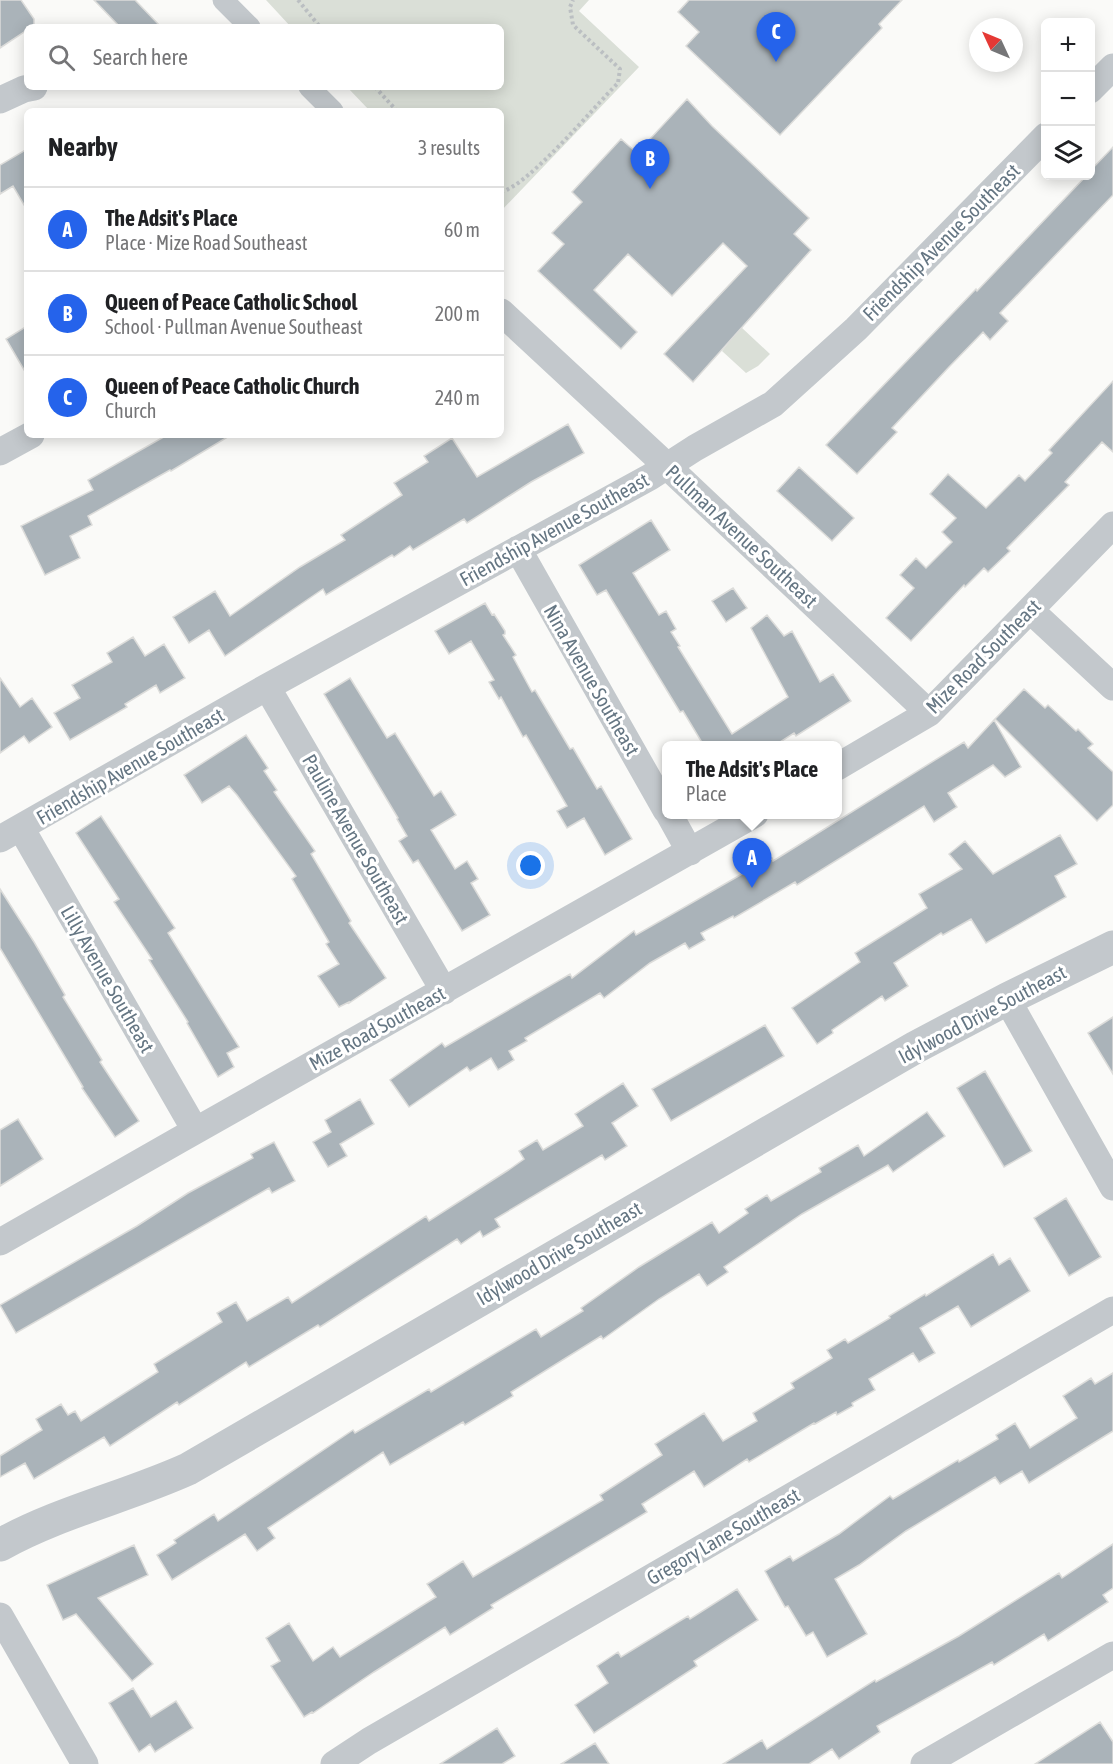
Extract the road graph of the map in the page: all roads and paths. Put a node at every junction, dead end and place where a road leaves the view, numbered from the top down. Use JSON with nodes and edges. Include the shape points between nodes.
{"nodes":[{"id":1,"x":223,"y":0,"type":"edge"},
{"id":2,"x":298,"y":0,"type":"edge"},
{"id":3,"x":573,"y":0,"type":"edge"},
{"id":4,"x":247,"y":24,"type":"edge"},
{"id":5,"x":318,"y":24,"type":"edge"},
{"id":6,"x":1113,"y":67,"type":"edge"},
{"id":7,"x":1095,"y":85,"type":"edge"},
{"id":8,"x":24,"y":89,"type":"edge"},
{"id":9,"x":312,"y":90,"type":"edge"},
{"id":10,"x":378,"y":90,"type":"edge"},
{"id":11,"x":0,"y":100,"type":"edge"},
{"id":12,"x":330,"y":108,"type":"edge"},
{"id":13,"x":394,"y":108,"type":"edge"},
{"id":14,"x":1041,"y":141,"type":"edge"},
{"id":15,"x":504,"y":191,"type":"edge"},
{"id":16,"x":504,"y":315,"type":"edge"},
{"id":17,"x":26,"y":438,"type":"edge"},
{"id":18,"x":0,"y":452,"type":"edge"},
{"id":19,"x":668,"y":466,"type":"junction"},
{"id":20,"x":1113,"y":525,"type":"edge"},
{"id":21,"x":518,"y":549,"type":"junction"},
{"id":22,"x":1030,"y":610,"type":"junction"},
{"id":23,"x":267,"y":687,"type":"junction"},
{"id":24,"x":1113,"y":687,"type":"edge"},
{"id":25,"x":929,"y":713,"type":"junction"},
{"id":26,"x":842,"y":763,"type":"edge"},
{"id":27,"x":662,"y":803,"type":"edge"},
{"id":28,"x":672,"y":819,"type":"edge"},
{"id":29,"x":746,"y":819,"type":"edge"},
{"id":30,"x":11,"y":833,"type":"edge"},
{"id":31,"x":690,"y":852,"type":"junction"},
{"id":32,"x":1113,"y":947,"type":"edge"},
{"id":33,"x":444,"y":991,"type":"junction"},
{"id":34,"x":1007,"y":999,"type":"junction"},
{"id":35,"x":195,"y":1131,"type":"junction"},
{"id":36,"x":1113,"y":1187,"type":"edge"},
{"id":37,"x":0,"y":1242,"type":"edge"},
{"id":38,"x":1113,"y":1310,"type":"edge"},
{"id":39,"x":0,"y":1545,"type":"edge"},
{"id":40,"x":0,"y":1616,"type":"edge"},
{"id":41,"x":1113,"y":1655,"type":"edge"},
{"id":42,"x":85,"y":1764,"type":"edge"},
{"id":43,"x":334,"y":1764,"type":"edge"},
{"id":44,"x":924,"y":1764,"type":"edge"}],
"edges":[{"from":1,"to":4,"type":"street"},
{"from":2,"to":5,"type":"path"},
{"from":3,"to":15,"type":"path","via":[[573,25],[620,69],[618,83],[528,176]]},
{"from":6,"to":7,"type":"street"},
{"from":8,"to":11,"type":"street"},
{"from":9,"to":12,"type":"street"},
{"from":10,"to":13,"type":"path"},
{"from":14,"to":19,"type":"street","name":"Friendship Avenue Southeast","via":[[856,328],[773,404]]},
{"from":16,"to":19,"type":"street","name":"Pullman Avenue Southeast"},
{"from":17,"to":18,"type":"street"},
{"from":19,"to":21,"type":"street","name":"Friendship Avenue Southeast"},
{"from":19,"to":25,"type":"street","name":"Pullman Avenue Southeast"},
{"from":20,"to":22,"type":"street","name":"Mize Road Southeast"},
{"from":21,"to":23,"type":"street","name":"Friendship Avenue Southeast"},
{"from":21,"to":27,"type":"street","name":"Nina Avenue Southeast"},
{"from":22,"to":24,"type":"street"},
{"from":22,"to":25,"type":"street","name":"Mize Road Southeast"},
{"from":23,"to":30,"type":"street","name":"Friendship Avenue Southeast"},
{"from":23,"to":33,"type":"street","name":"Pauline Avenue Southeast"},
{"from":25,"to":26,"type":"street","name":"Mize Road Southeast"},
{"from":28,"to":31,"type":"street"},
{"from":29,"to":31,"type":"street","name":"Mize Road Southeast"},
{"from":30,"to":35,"type":"street","name":"Lilly Avenue Southeast"},
{"from":31,"to":33,"type":"street","name":"Mize Road Southeast"},
{"from":32,"to":34,"type":"street","name":"Idylwood Drive Southeast"},
{"from":33,"to":35,"type":"street","name":"Mize Road Southeast"},
{"from":34,"to":36,"type":"street"},
{"from":34,"to":39,"type":"street","name":"Idylwood Drive Southeast","via":[[760,1136],[188,1469],[59,1517]]},
{"from":35,"to":37,"type":"street","name":"Mize Road Southeast"},
{"from":38,"to":43,"type":"street","name":"Gregory Lane Southeast"},
{"from":40,"to":42,"type":"street"},
{"from":41,"to":44,"type":"street"}]}
